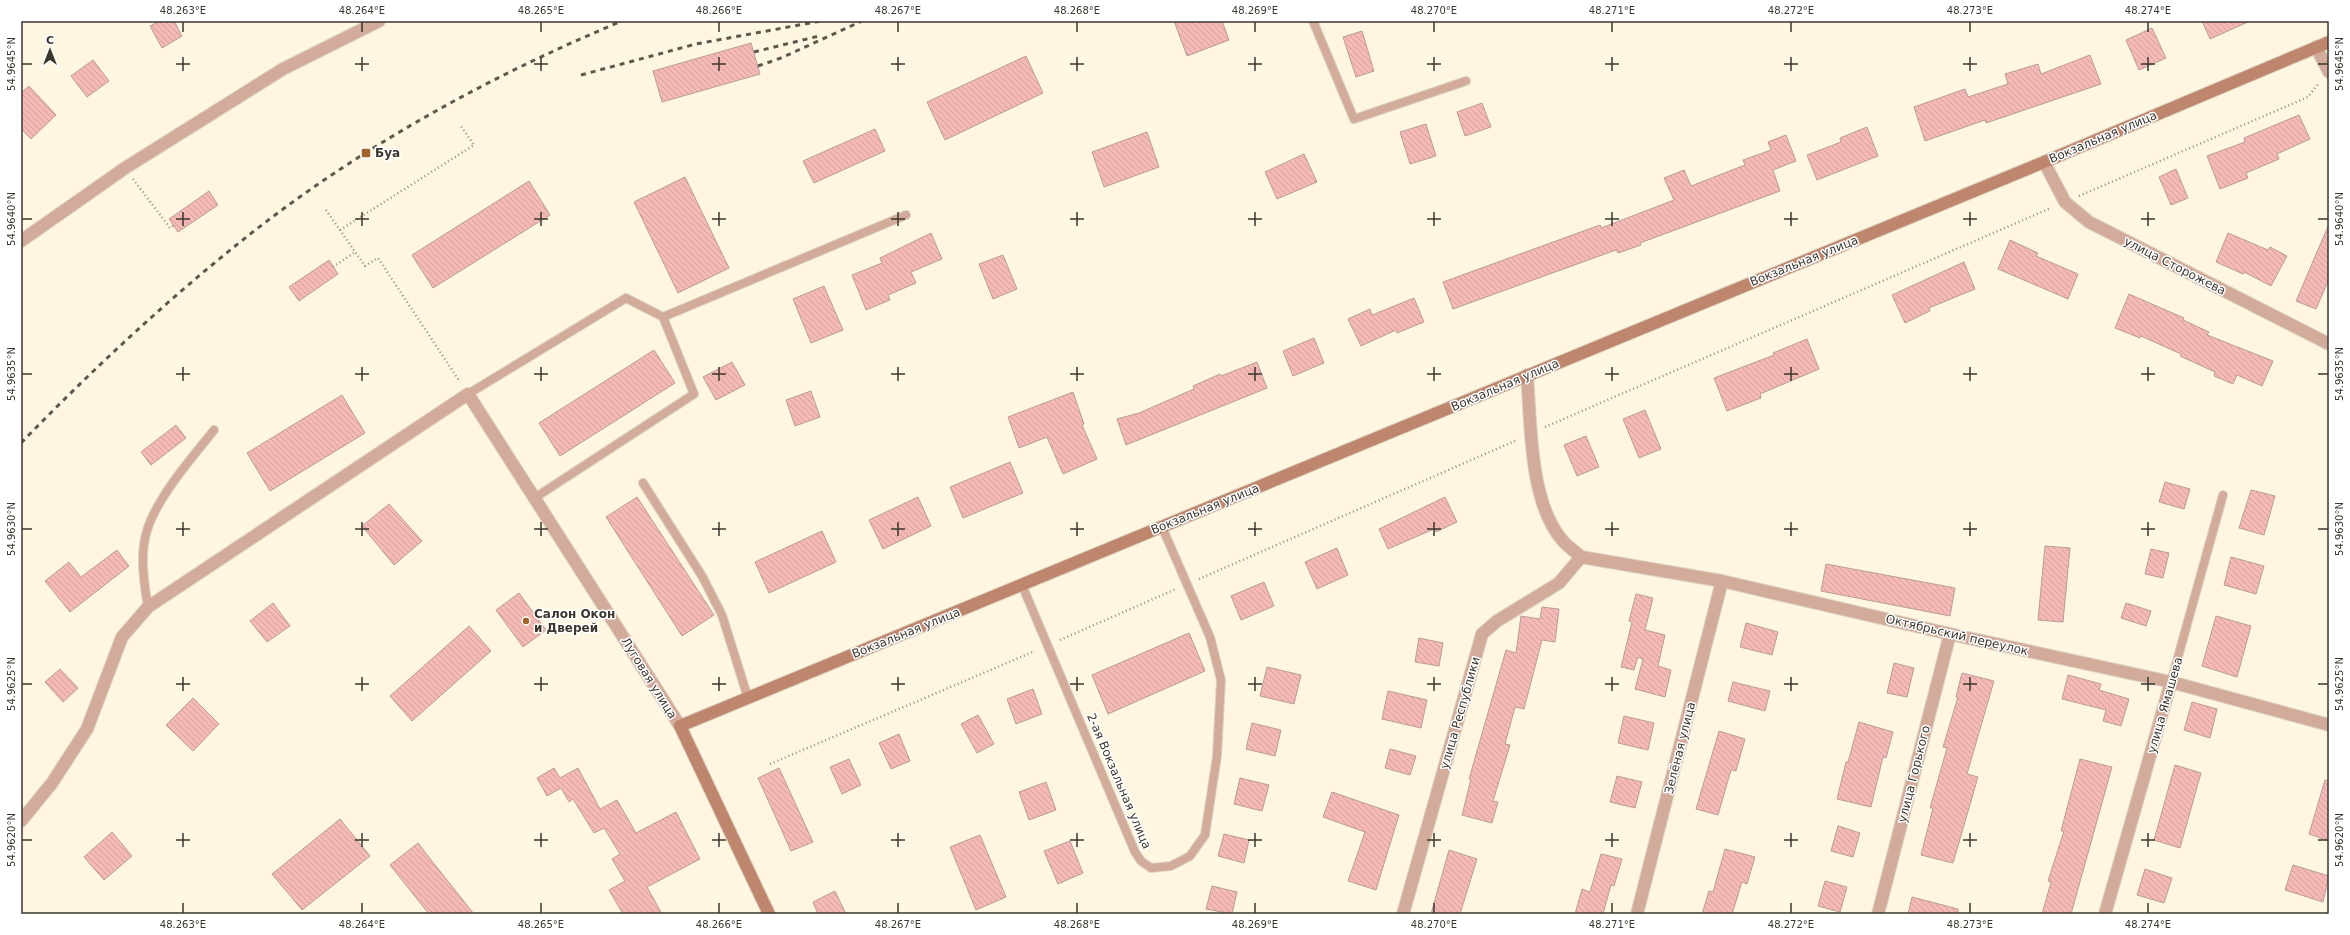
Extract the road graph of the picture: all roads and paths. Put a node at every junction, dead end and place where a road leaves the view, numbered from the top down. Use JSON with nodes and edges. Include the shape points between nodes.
{"nodes":[{"id":1,"x":379,"y":21,"type":"edge"},
{"id":2,"x":1314,"y":21,"type":"edge"},
{"id":3,"x":2329,"y":42,"type":"edge"},
{"id":4,"x":2316,"y":48,"type":"junction"},
{"id":5,"x":2328,"y":71,"type":"edge"},
{"id":6,"x":1466,"y":81,"type":"dead end"},
{"id":7,"x":461,"y":126,"type":"dead end"},
{"id":8,"x":2044,"y":162,"type":"junction"},
{"id":9,"x":125,"y":168,"type":"junction"},
{"id":10,"x":2065,"y":202,"type":"junction"},
{"id":11,"x":326,"y":210,"type":"dead end"},
{"id":12,"x":906,"y":215,"type":"dead end"},
{"id":13,"x":173,"y":226,"type":"dead end"},
{"id":14,"x":340,"y":230,"type":"junction"},
{"id":15,"x":21,"y":241,"type":"edge"},
{"id":16,"x":355,"y":252,"type":"junction"},
{"id":17,"x":334,"y":267,"type":"dead end"},
{"id":18,"x":663,"y":317,"type":"junction"},
{"id":19,"x":2329,"y":344,"type":"edge"},
{"id":20,"x":1527,"y":375,"type":"junction"},
{"id":21,"x":468,"y":394,"type":"junction"},
{"id":22,"x":214,"y":430,"type":"dead end"},
{"id":23,"x":1532,"y":433,"type":"junction"},
{"id":24,"x":643,"y":483,"type":"dead end"},
{"id":25,"x":2223,"y":495,"type":"dead end"},
{"id":26,"x":536,"y":497,"type":"junction"},
{"id":27,"x":1162,"y":527,"type":"junction"},
{"id":28,"x":1581,"y":557,"type":"junction"},
{"id":29,"x":1722,"y":581,"type":"junction"},
{"id":30,"x":1187,"y":584,"type":"junction"},
{"id":31,"x":1022,"y":585,"type":"junction"},
{"id":32,"x":148,"y":607,"type":"junction"},
{"id":33,"x":1950,"y":634,"type":"junction"},
{"id":34,"x":1048,"y":646,"type":"junction"},
{"id":35,"x":2171,"y":682,"type":"junction"},
{"id":36,"x":748,"y":698,"type":"junction"},
{"id":37,"x":2329,"y":725,"type":"edge"},
{"id":38,"x":680,"y":726,"type":"junction"},
{"id":39,"x":770,"y":764,"type":"dead end"},
{"id":40,"x":21,"y":821,"type":"edge"},
{"id":41,"x":769,"y":914,"type":"edge"},
{"id":42,"x":1403,"y":914,"type":"edge"},
{"id":43,"x":1637,"y":914,"type":"edge"},
{"id":44,"x":1878,"y":914,"type":"edge"},
{"id":45,"x":2105,"y":914,"type":"edge"}],
"edges":[{"from":1,"to":9,"type":"street","via":[[283,69]]},
{"from":2,"to":6,"type":"lane","via":[[1354,119]]},
{"from":3,"to":4,"type":"street","name":"Вокзальная улица"},
{"from":4,"to":5,"type":"street"},
{"from":4,"to":8,"type":"street","name":"Вокзальная улица"},
{"from":5,"to":10,"type":"path","via":[[2308,97]]},
{"from":7,"to":14,"type":"path","via":[[474,145]]},
{"from":8,"to":10,"type":"street","name":"улица Сторожева"},
{"from":8,"to":20,"type":"street","name":"Вокзальная улица"},
{"from":9,"to":13,"type":"path","via":[[170,228]]},
{"from":9,"to":15,"type":"street"},
{"from":10,"to":19,"type":"street","name":"улица Сторожева","via":[[2089,222]]},
{"from":10,"to":23,"type":"path"},
{"from":11,"to":14,"type":"path"},
{"from":12,"to":18,"type":"lane"},
{"from":14,"to":16,"type":"path"},
{"from":16,"to":17,"type":"path"},
{"from":16,"to":21,"type":"path","via":[[365,266],[378,258]]},
{"from":18,"to":21,"type":"lane","via":[[626,298]]},
{"from":18,"to":26,"type":"lane","via":[[694,394]]},
{"from":20,"to":23,"type":"street"},
{"from":20,"to":27,"type":"street","name":"Вокзальная улица"},
{"from":21,"to":26,"type":"street","name":"Луговая улица"},
{"from":21,"to":32,"type":"street"},
{"from":22,"to":32,"type":"lane","via":[[165,493],[146,534],[143,576]]},
{"from":23,"to":28,"type":"street","via":[[1534,472],[1549,519],[1562,540]]},
{"from":23,"to":30,"type":"path"},
{"from":24,"to":36,"type":"lane","via":[[702,576],[722,615]]},
{"from":25,"to":35,"type":"lane","name":"улица Ямашева"},
{"from":26,"to":38,"type":"street","name":"Луговая улица"},
{"from":27,"to":30,"type":"lane","name":"2-ая Вокзальная улица"},
{"from":27,"to":31,"type":"street","name":"Вокзальная улица"},
{"from":28,"to":29,"type":"street","name":"Октябрьский переулок"},
{"from":28,"to":42,"type":"street","name":"улица Республики","via":[[1559,583],[1497,621],[1482,634]]},
{"from":29,"to":33,"type":"street","name":"Октябрьский переулок"},
{"from":29,"to":43,"type":"street","name":"Зелёная улица"},
{"from":30,"to":34,"type":"path"},
{"from":30,"to":34,"type":"lane","name":"2-ая Вокзальная улица","via":[[1210,637],[1221,680],[1217,756],[1205,835],[1190,856],[1171,866],[1151,868],[1141,861],[1135,852]]},
{"from":31,"to":34,"type":"lane","name":"2-ая Вокзальная улица"},
{"from":31,"to":36,"type":"street","name":"Вокзальная улица"},
{"from":32,"to":40,"type":"street","via":[[122,637],[87,729],[52,783]]},
{"from":33,"to":35,"type":"street","name":"Октябрьский переулок"},
{"from":33,"to":44,"type":"street","name":"улица Горького"},
{"from":34,"to":39,"type":"path"},
{"from":35,"to":37,"type":"street","name":"Октябрьский переулок"},
{"from":35,"to":45,"type":"street","name":"улица Ямашева"},
{"from":36,"to":38,"type":"street","name":"Вокзальная улица"},
{"from":38,"to":41,"type":"street","name":"Луговая улица"}]}
